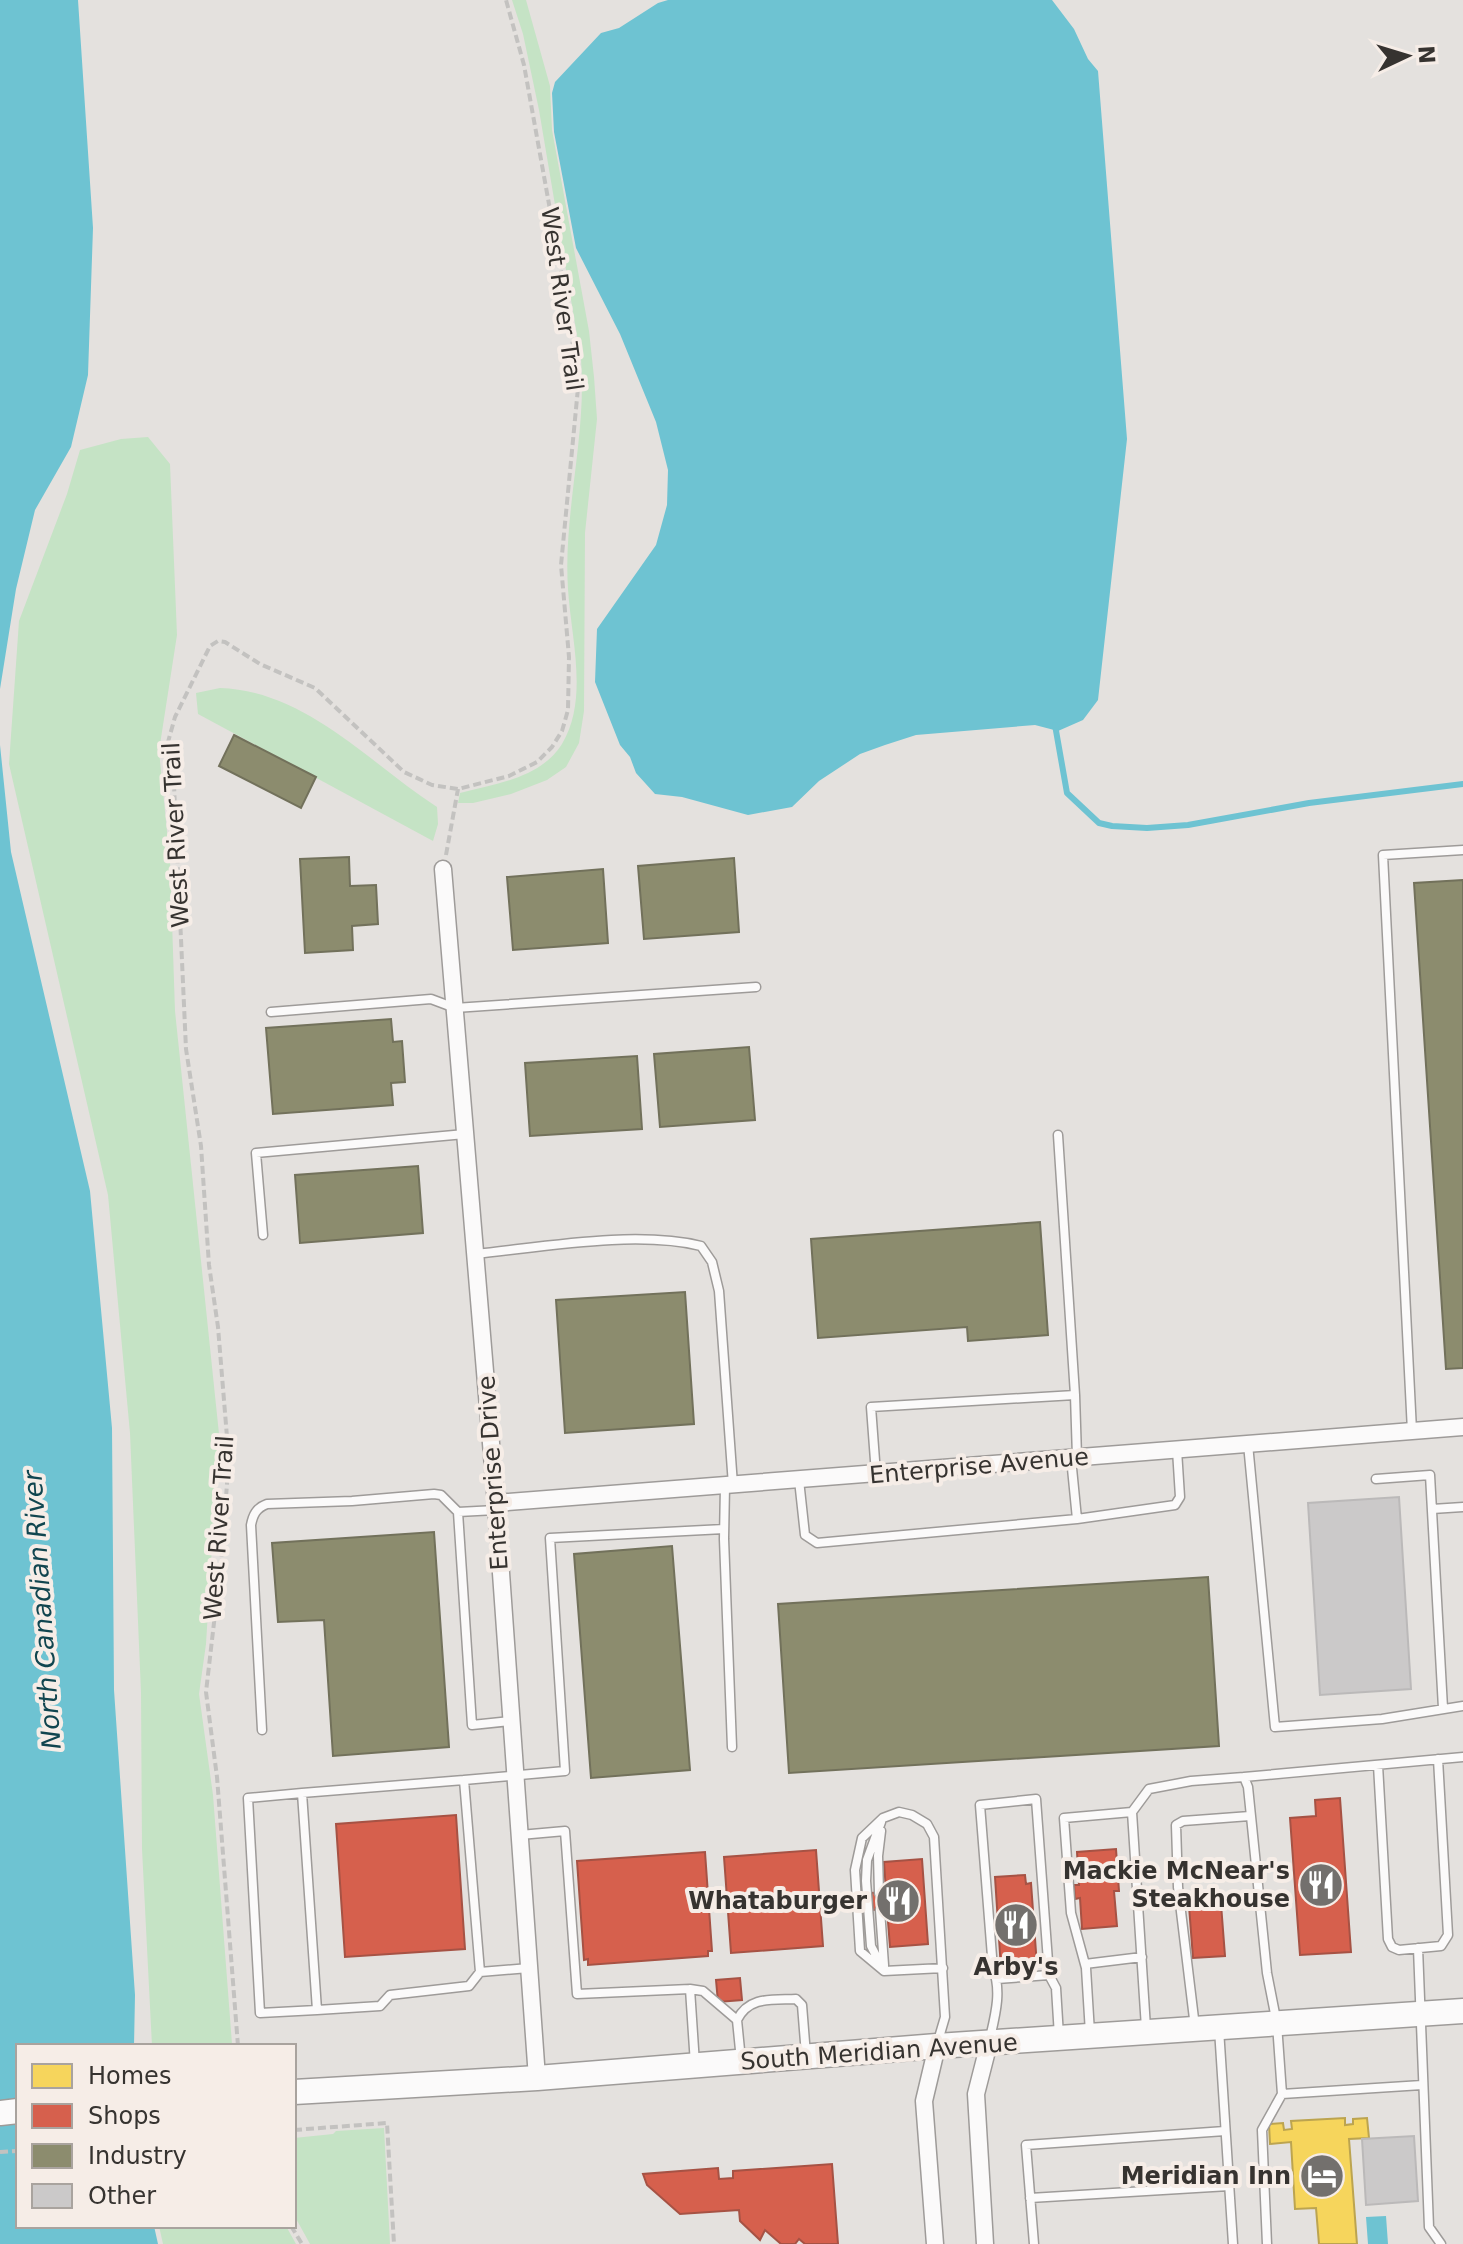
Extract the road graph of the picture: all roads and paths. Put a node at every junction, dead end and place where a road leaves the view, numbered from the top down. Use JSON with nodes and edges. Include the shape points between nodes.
{"nodes":[{"id":1,"x":506,"y":0,"type":"edge"},
{"id":2,"x":458,"y":789,"type":"junction"},
{"id":3,"x":1463,"y":850,"type":"edge"},
{"id":4,"x":443,"y":869,"type":"joint"},
{"id":5,"x":756,"y":987,"type":"dead end"},
{"id":6,"x":455,"y":1008,"type":"junction"},
{"id":7,"x":271,"y":1012,"type":"dead end"},
{"id":8,"x":465,"y":1134,"type":"junction"},
{"id":9,"x":1058,"y":1135,"type":"dead end"},
{"id":10,"x":263,"y":1235,"type":"dead end"},
{"id":11,"x":475,"y":1254,"type":"junction"},
{"id":12,"x":1075,"y":1395,"type":"junction"},
{"id":13,"x":1463,"y":1427,"type":"edge"},
{"id":14,"x":1412,"y":1431,"type":"junction"},
{"id":15,"x":1248,"y":1444,"type":"junction"},
{"id":16,"x":1177,"y":1450,"type":"junction"},
{"id":17,"x":1074,"y":1458,"type":"junction"},
{"id":18,"x":876,"y":1474,"type":"junction"},
{"id":19,"x":1376,"y":1479,"type":"dead end"},
{"id":20,"x":799,"y":1480,"type":"junction"},
{"id":21,"x":729,"y":1486,"type":"junction"},
{"id":22,"x":496,"y":1507,"type":"junction"},
{"id":23,"x":1463,"y":1507,"type":"edge"},
{"id":24,"x":1432,"y":1509,"type":"junction"},
{"id":25,"x":458,"y":1512,"type":"junction"},
{"id":26,"x":1077,"y":1519,"type":"junction"},
{"id":27,"x":724,"y":1529,"type":"junction"},
{"id":28,"x":1463,"y":1706,"type":"edge"},
{"id":29,"x":1443,"y":1708,"type":"junction"},
{"id":30,"x":511,"y":1721,"type":"junction"},
{"id":31,"x":262,"y":1730,"type":"dead end"},
{"id":32,"x":732,"y":1747,"type":"dead end"},
{"id":33,"x":1463,"y":1757,"type":"edge"},
{"id":34,"x":1438,"y":1759,"type":"junction"},
{"id":35,"x":1378,"y":1765,"type":"junction"},
{"id":36,"x":515,"y":1775,"type":"junction"},
{"id":37,"x":1244,"y":1777,"type":"junction"},
{"id":38,"x":464,"y":1780,"type":"junction"},
{"id":39,"x":302,"y":1793,"type":"junction"},
{"id":40,"x":1132,"y":1812,"type":"junction"},
{"id":41,"x":1250,"y":1816,"type":"junction"},
{"id":42,"x":883,"y":1818,"type":"junction"},
{"id":43,"x":519,"y":1835,"type":"junction"},
{"id":44,"x":879,"y":1893,"type":"dead end"},
{"id":45,"x":880,"y":1910,"type":"dead end"},
{"id":46,"x":1418,"y":1948,"type":"junction"},
{"id":47,"x":1142,"y":1957,"type":"junction"},
{"id":48,"x":1085,"y":1964,"type":"junction"},
{"id":49,"x":529,"y":1968,"type":"junction"},
{"id":50,"x":943,"y":1968,"type":"junction"},
{"id":51,"x":884,"y":1971,"type":"junction"},
{"id":52,"x":480,"y":1972,"type":"junction"},
{"id":53,"x":1049,"y":1975,"type":"junction"},
{"id":54,"x":997,"y":1979,"type":"junction"},
{"id":55,"x":690,"y":1989,"type":"junction"},
{"id":56,"x":317,"y":2010,"type":"junction"},
{"id":57,"x":1463,"y":2011,"type":"edge"},
{"id":58,"x":1419,"y":2014,"type":"junction"},
{"id":59,"x":737,"y":2020,"type":"junction"},
{"id":60,"x":1277,"y":2024,"type":"junction"},
{"id":61,"x":1207,"y":2029,"type":"junction"},
{"id":62,"x":1146,"y":2033,"type":"junction"},
{"id":63,"x":1090,"y":2037,"type":"junction"},
{"id":64,"x":1060,"y":2038,"type":"junction"},
{"id":65,"x":989,"y":2043,"type":"junction"},
{"id":66,"x":238,"y":2044,"type":"edge"},
{"id":67,"x":937,"y":2046,"type":"junction"},
{"id":68,"x":806,"y":2057,"type":"junction"},
{"id":69,"x":741,"y":2062,"type":"junction"},
{"id":70,"x":695,"y":2066,"type":"junction"},
{"id":71,"x":537,"y":2078,"type":"junction"},
{"id":72,"x":1422,"y":2085,"type":"junction"},
{"id":73,"x":296,"y":2092,"type":"edge"},
{"id":74,"x":1282,"y":2094,"type":"junction"},
{"id":75,"x":296,"y":2130,"type":"edge"},
{"id":76,"x":1225,"y":2131,"type":"junction"},
{"id":77,"x":1229,"y":2186,"type":"junction"},
{"id":78,"x":1030,"y":2198,"type":"junction"},
{"id":79,"x":394,"y":2244,"type":"edge"},
{"id":80,"x":935,"y":2244,"type":"edge"},
{"id":81,"x":985,"y":2244,"type":"edge"},
{"id":82,"x":1034,"y":2244,"type":"edge"},
{"id":83,"x":1233,"y":2244,"type":"edge"},
{"id":84,"x":1267,"y":2244,"type":"edge"},
{"id":85,"x":1441,"y":2244,"type":"edge"}],
"edges":[{"from":1,"to":2,"type":"path","name":"West River Trail","via":[[524,65],[578,388],[561,565],[568,710],[562,731],[537,762],[509,776]]},
{"from":2,"to":4,"type":"path"},
{"from":2,"to":66,"type":"path","name":"West River Trail","via":[[404,772],[315,688],[225,642],[210,646],[168,742],[186,1049],[201,1146],[227,1437],[221,1562],[206,1692]]},
{"from":3,"to":14,"type":"lane","via":[[1383,855]]},
{"from":4,"to":6,"type":"street","name":"Enterprise Drive"},
{"from":5,"to":6,"type":"lane"},
{"from":6,"to":7,"type":"lane","via":[[431,999]]},
{"from":6,"to":8,"type":"street","name":"Enterprise Drive"},
{"from":8,"to":10,"type":"lane","via":[[256,1153]]},
{"from":8,"to":11,"type":"street","name":"Enterprise Drive"},
{"from":9,"to":12,"type":"lane"},
{"from":11,"to":21,"type":"lane","via":[[605,1242],[676,1240],[701,1246],[712,1262],[719,1291]]},
{"from":11,"to":22,"type":"street","name":"Enterprise Drive"},
{"from":12,"to":17,"type":"lane"},
{"from":12,"to":18,"type":"lane","via":[[871,1407]]},
{"from":13,"to":14,"type":"street","name":"Enterprise Avenue"},
{"from":14,"to":15,"type":"street","name":"Enterprise Avenue"},
{"from":15,"to":16,"type":"street","name":"Enterprise Avenue"},
{"from":15,"to":29,"type":"lane","via":[[1275,1727],[1382,1719]]},
{"from":16,"to":17,"type":"street","name":"Enterprise Avenue"},
{"from":16,"to":26,"type":"lane","via":[[1180,1497],[1175,1505]]},
{"from":17,"to":18,"type":"street","name":"Enterprise Avenue"},
{"from":17,"to":26,"type":"lane"},
{"from":18,"to":20,"type":"street","name":"Enterprise Avenue"},
{"from":19,"to":24,"type":"lane","via":[[1430,1475]]},
{"from":20,"to":21,"type":"street","name":"Enterprise Avenue"},
{"from":20,"to":26,"type":"lane","via":[[805,1535],[817,1543]]},
{"from":21,"to":22,"type":"street","name":"Enterprise Avenue"},
{"from":21,"to":27,"type":"lane"},
{"from":22,"to":25,"type":"lane"},
{"from":22,"to":30,"type":"street","name":"Enterprise Drive"},
{"from":23,"to":24,"type":"lane"},
{"from":24,"to":29,"type":"lane"},
{"from":25,"to":30,"type":"lane","via":[[472,1725]]},
{"from":25,"to":31,"type":"lane","via":[[434,1494],[260,1506],[251,1525]]},
{"from":27,"to":32,"type":"lane"},
{"from":27,"to":36,"type":"lane","via":[[550,1538],[565,1771]]},
{"from":28,"to":29,"type":"lane"},
{"from":30,"to":36,"type":"street","name":"Enterprise Drive"},
{"from":33,"to":34,"type":"lane"},
{"from":34,"to":35,"type":"lane"},
{"from":34,"to":46,"type":"lane","via":[[1448,1935],[1441,1946]]},
{"from":35,"to":37,"type":"lane"},
{"from":35,"to":46,"type":"lane","via":[[1388,1939],[1399,1950]]},
{"from":36,"to":38,"type":"lane"},
{"from":36,"to":43,"type":"street","name":"Enterprise Drive"},
{"from":37,"to":40,"type":"lane","via":[[1149,1789]]},
{"from":37,"to":41,"type":"lane"},
{"from":38,"to":39,"type":"lane"},
{"from":38,"to":52,"type":"lane"},
{"from":39,"to":56,"type":"lane"},
{"from":39,"to":56,"type":"lane","via":[[248,1798],[260,2013]]},
{"from":40,"to":47,"type":"lane"},
{"from":40,"to":48,"type":"lane","via":[[1064,1818],[1071,1913]]},
{"from":41,"to":60,"type":"lane"},
{"from":41,"to":61,"type":"lane","via":[[1176,1825],[1178,1887]]},
{"from":42,"to":44,"type":"lane"},
{"from":42,"to":50,"type":"lane","via":[[899,1812],[912,1815],[927,1824],[934,1837]]},
{"from":42,"to":51,"type":"lane","via":[[862,1838],[855,1870],[860,1951]]},
{"from":43,"to":49,"type":"street","name":"Enterprise Drive"},
{"from":43,"to":55,"type":"lane","via":[[565,1831],[577,1994]]},
{"from":45,"to":51,"type":"lane"},
{"from":46,"to":58,"type":"lane"},
{"from":47,"to":48,"type":"lane"},
{"from":47,"to":62,"type":"lane"},
{"from":48,"to":63,"type":"lane"},
{"from":49,"to":52,"type":"lane"},
{"from":49,"to":71,"type":"street","name":"Enterprise Drive"},
{"from":50,"to":51,"type":"lane"},
{"from":50,"to":67,"type":"lane","via":[[945,2017]]},
{"from":52,"to":56,"type":"lane","via":[[469,1986],[390,1995],[380,2006]]},
{"from":53,"to":54,"type":"lane"},
{"from":53,"to":54,"type":"lane","via":[[1036,1799],[980,1805]]},
{"from":53,"to":64,"type":"lane","via":[[1056,1988]]},
{"from":54,"to":65,"type":"lane"},
{"from":55,"to":59,"type":"lane","via":[[703,1991]]},
{"from":55,"to":70,"type":"lane"},
{"from":57,"to":58,"type":"main road","name":"South Meridian Avenue"},
{"from":58,"to":60,"type":"main road","name":"South Meridian Avenue"},
{"from":58,"to":72,"type":"lane"},
{"from":59,"to":68,"type":"lane","via":[[752,2002],[796,1999],[802,2005]]},
{"from":59,"to":69,"type":"lane"},
{"from":60,"to":61,"type":"main road","name":"South Meridian Avenue"},
{"from":60,"to":74,"type":"lane"},
{"from":61,"to":62,"type":"main road","name":"South Meridian Avenue"},
{"from":61,"to":76,"type":"lane"},
{"from":62,"to":63,"type":"main road","name":"South Meridian Avenue"},
{"from":63,"to":64,"type":"main road","name":"South Meridian Avenue"},
{"from":64,"to":65,"type":"main road","name":"South Meridian Avenue"},
{"from":65,"to":67,"type":"main road","name":"South Meridian Avenue"},
{"from":65,"to":81,"type":"street","via":[[976,2094]]},
{"from":67,"to":68,"type":"main road","name":"South Meridian Avenue"},
{"from":67,"to":80,"type":"street","via":[[924,2101]]},
{"from":68,"to":69,"type":"main road","name":"South Meridian Avenue"},
{"from":69,"to":70,"type":"main road","name":"South Meridian Avenue"},
{"from":70,"to":71,"type":"main road","name":"South Meridian Avenue"},
{"from":71,"to":73,"type":"main road","name":"South Meridian Avenue"},
{"from":72,"to":74,"type":"lane"},
{"from":72,"to":85,"type":"lane","via":[[1429,2227]]},
{"from":74,"to":84,"type":"lane","via":[[1262,2130]]},
{"from":75,"to":79,"type":"path","via":[[387,2123]]},
{"from":76,"to":77,"type":"lane"},
{"from":76,"to":78,"type":"lane","via":[[1026,2145]]},
{"from":77,"to":78,"type":"lane"},
{"from":77,"to":83,"type":"lane"},
{"from":78,"to":82,"type":"lane"}]}
